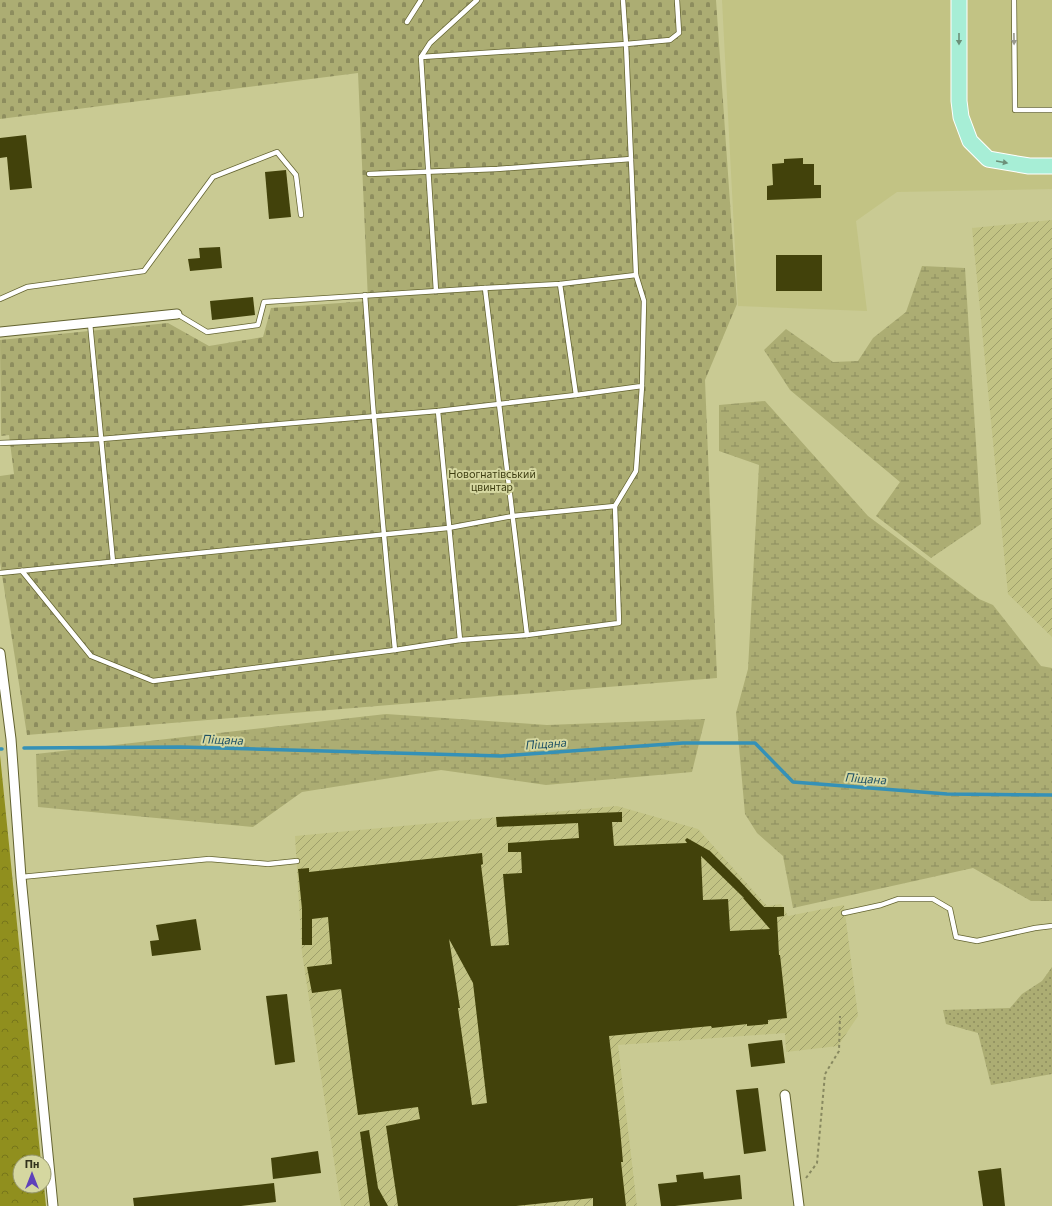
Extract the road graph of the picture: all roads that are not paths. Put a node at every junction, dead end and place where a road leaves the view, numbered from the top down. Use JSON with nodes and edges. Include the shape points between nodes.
{"nodes":[{"id":1,"x":421,"y":0,"type":"edge"},
{"id":2,"x":477,"y":0,"type":"edge"},
{"id":3,"x":623,"y":0,"type":"edge"},
{"id":4,"x":677,"y":0,"type":"edge"},
{"id":5,"x":959,"y":0,"type":"edge"},
{"id":6,"x":1014,"y":0,"type":"edge"},
{"id":7,"x":407,"y":22,"type":"dead end"},
{"id":8,"x":626,"y":44,"type":"junction"},
{"id":9,"x":421,"y":57,"type":"junction"},
{"id":10,"x":1052,"y":110,"type":"edge"},
{"id":11,"x":631,"y":159,"type":"junction"},
{"id":12,"x":1052,"y":166,"type":"edge"},
{"id":13,"x":429,"y":172,"type":"junction"},
{"id":14,"x":369,"y":174,"type":"dead end"},
{"id":15,"x":301,"y":215,"type":"dead end"},
{"id":16,"x":636,"y":275,"type":"junction"},
{"id":17,"x":560,"y":284,"type":"junction"},
{"id":18,"x":485,"y":288,"type":"junction"},
{"id":19,"x":436,"y":291,"type":"junction"},
{"id":20,"x":365,"y":296,"type":"junction"},
{"id":21,"x":0,"y":299,"type":"edge"},
{"id":22,"x":177,"y":314,"type":"joint"},
{"id":23,"x":90,"y":323,"type":"junction"},
{"id":24,"x":0,"y":332,"type":"edge"},
{"id":25,"x":642,"y":386,"type":"junction"},
{"id":26,"x":576,"y":395,"type":"junction"},
{"id":27,"x":498,"y":404,"type":"junction"},
{"id":28,"x":438,"y":411,"type":"junction"},
{"id":29,"x":373,"y":416,"type":"junction"},
{"id":30,"x":101,"y":439,"type":"junction"},
{"id":31,"x":0,"y":443,"type":"edge"},
{"id":32,"x":615,"y":506,"type":"junction"},
{"id":33,"x":513,"y":516,"type":"junction"},
{"id":34,"x":448,"y":528,"type":"junction"},
{"id":35,"x":383,"y":535,"type":"junction"},
{"id":36,"x":113,"y":562,"type":"junction"},
{"id":37,"x":22,"y":571,"type":"junction"},
{"id":38,"x":0,"y":573,"type":"edge"},
{"id":39,"x":527,"y":635,"type":"junction"},
{"id":40,"x":460,"y":640,"type":"junction"},
{"id":41,"x":395,"y":650,"type":"junction"},
{"id":42,"x":0,"y":653,"type":"edge"},
{"id":43,"x":297,"y":861,"type":"dead end"},
{"id":44,"x":21,"y":877,"type":"junction"},
{"id":45,"x":844,"y":913,"type":"dead end"},
{"id":46,"x":1052,"y":926,"type":"edge"},
{"id":47,"x":785,"y":1095,"type":"dead end"},
{"id":48,"x":52,"y":1206,"type":"edge"},
{"id":49,"x":799,"y":1206,"type":"edge"}],
"edges":[{"from":1,"to":7,"type":"lane"},
{"from":2,"to":9,"type":"lane","via":[[430,42]]},
{"from":3,"to":8,"type":"lane"},
{"from":4,"to":8,"type":"lane","via":[[679,33],[670,40]]},
{"from":5,"to":12,"type":"main road","one_way":true,"via":[[959,101],[970,141],[988,159],[1029,166]]},
{"from":6,"to":10,"type":"lane","one_way":true,"via":[[1016,110]]},
{"from":8,"to":9,"type":"lane"},
{"from":8,"to":11,"type":"lane"},
{"from":9,"to":13,"type":"lane"},
{"from":11,"to":13,"type":"lane"},
{"from":11,"to":16,"type":"lane"},
{"from":13,"to":14,"type":"lane"},
{"from":13,"to":19,"type":"lane"},
{"from":15,"to":21,"type":"lane","via":[[296,175],[277,152],[213,178],[144,271],[27,287]]},
{"from":16,"to":17,"type":"lane"},
{"from":16,"to":25,"type":"lane","via":[[644,301]]},
{"from":17,"to":18,"type":"lane"},
{"from":17,"to":26,"type":"lane"},
{"from":18,"to":19,"type":"lane"},
{"from":18,"to":27,"type":"lane"},
{"from":19,"to":20,"type":"lane"},
{"from":20,"to":22,"type":"lane","via":[[264,302],[258,325],[207,332]]},
{"from":20,"to":29,"type":"lane"},
{"from":22,"to":23,"type":"street"},
{"from":23,"to":24,"type":"street"},
{"from":23,"to":30,"type":"lane"},
{"from":25,"to":26,"type":"lane"},
{"from":25,"to":32,"type":"lane","via":[[636,470]]},
{"from":26,"to":27,"type":"lane"},
{"from":27,"to":28,"type":"lane"},
{"from":27,"to":33,"type":"lane"},
{"from":28,"to":29,"type":"lane"},
{"from":28,"to":34,"type":"lane"},
{"from":29,"to":30,"type":"lane"},
{"from":29,"to":35,"type":"lane"},
{"from":30,"to":31,"type":"lane"},
{"from":30,"to":36,"type":"lane"},
{"from":32,"to":33,"type":"lane"},
{"from":32,"to":39,"type":"lane","via":[[619,623]]},
{"from":33,"to":34,"type":"lane"},
{"from":33,"to":39,"type":"lane"},
{"from":34,"to":35,"type":"lane"},
{"from":34,"to":40,"type":"lane"},
{"from":35,"to":36,"type":"lane"},
{"from":35,"to":41,"type":"lane"},
{"from":36,"to":37,"type":"lane"},
{"from":37,"to":38,"type":"lane"},
{"from":37,"to":41,"type":"lane","via":[[91,656],[153,681]]},
{"from":39,"to":40,"type":"lane"},
{"from":40,"to":41,"type":"lane"},
{"from":42,"to":44,"type":"street"},
{"from":43,"to":44,"type":"lane","via":[[268,864],[209,859]]},
{"from":44,"to":48,"type":"street"},
{"from":45,"to":46,"type":"lane","via":[[898,899],[933,898],[950,909],[956,937],[977,941]]},
{"from":47,"to":49,"type":"street"}]}
